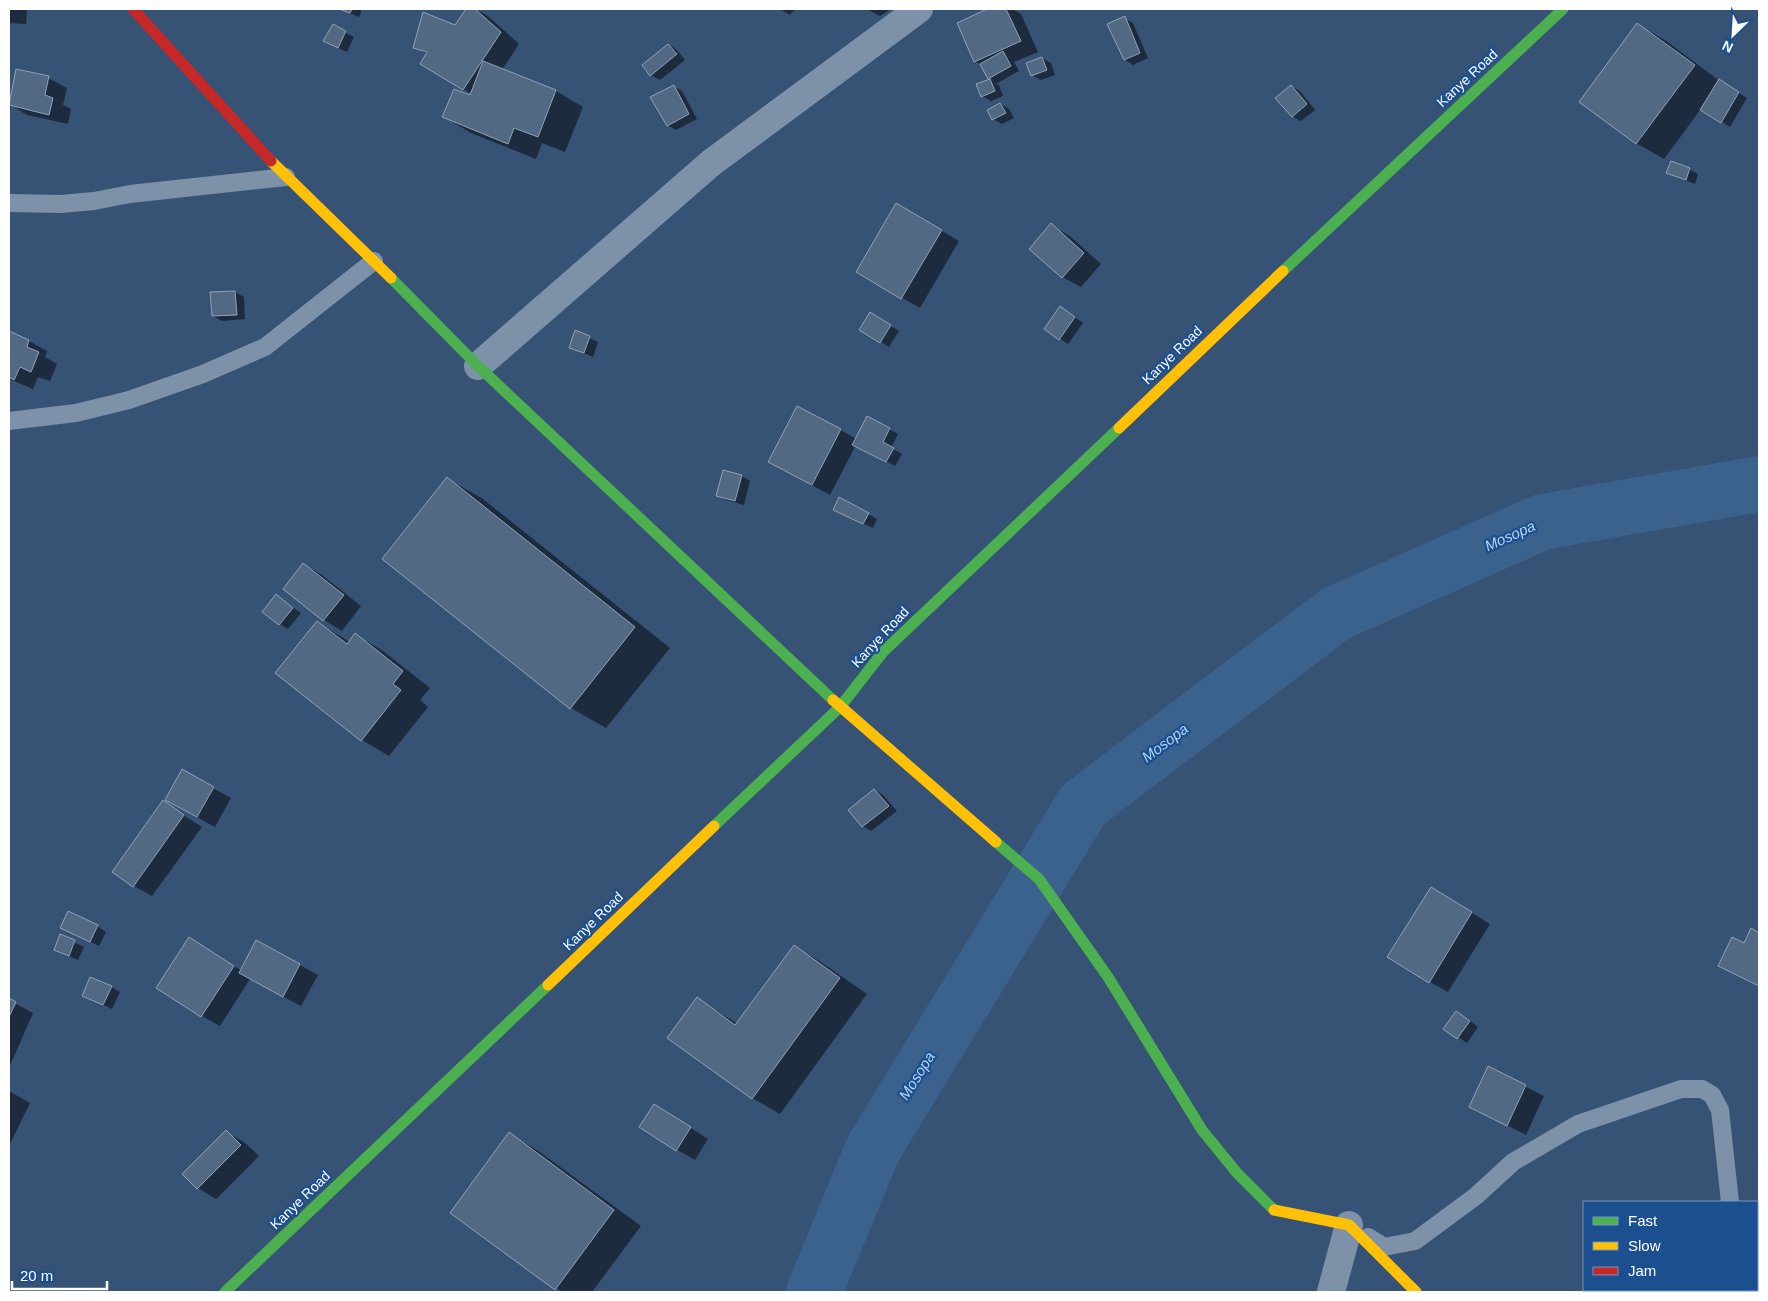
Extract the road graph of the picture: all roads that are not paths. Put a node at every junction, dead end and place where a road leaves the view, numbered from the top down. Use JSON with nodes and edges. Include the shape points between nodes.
{"nodes":[{"id":1,"x":133,"y":9,"type":"edge"},
{"id":2,"x":919,"y":9,"type":"edge"},
{"id":3,"x":1563,"y":9,"type":"edge"},
{"id":4,"x":286,"y":177,"type":"junction"},
{"id":5,"x":9,"y":203,"type":"edge"},
{"id":6,"x":374,"y":261,"type":"junction"},
{"id":7,"x":478,"y":366,"type":"junction"},
{"id":8,"x":9,"y":421,"type":"edge"},
{"id":9,"x":840,"y":707,"type":"junction"},
{"id":10,"x":1730,"y":1201,"type":"edge"},
{"id":11,"x":1349,"y":1225,"type":"junction"},
{"id":12,"x":226,"y":1292,"type":"edge"},
{"id":13,"x":1331,"y":1292,"type":"edge"},
{"id":14,"x":1416,"y":1292,"type":"edge"}],
"edges":[{"from":1,"to":4,"type":"main road"},
{"from":2,"to":7,"type":"street","via":[[710,163]]},
{"from":3,"to":9,"type":"main road","name":"Kanye Road","via":[[890,646]]},
{"from":4,"to":5,"type":"lane","via":[[94,201]]},
{"from":4,"to":6,"type":"main road"},
{"from":6,"to":7,"type":"main road"},
{"from":6,"to":8,"type":"lane","via":[[265,347],[203,374],[129,400],[76,413]]},
{"from":7,"to":9,"type":"main road"},
{"from":9,"to":11,"type":"main road","via":[[1039,879],[1108,977],[1202,1130],[1237,1173],[1274,1210]]},
{"from":9,"to":12,"type":"main road","name":"Kanye Road"},
{"from":10,"to":11,"type":"lane","via":[[1720,1110],[1712,1095],[1702,1089],[1681,1089],[1578,1124],[1513,1162],[1476,1196],[1415,1241],[1384,1247]]},
{"from":11,"to":13,"type":"street"},
{"from":11,"to":14,"type":"main road"}]}
